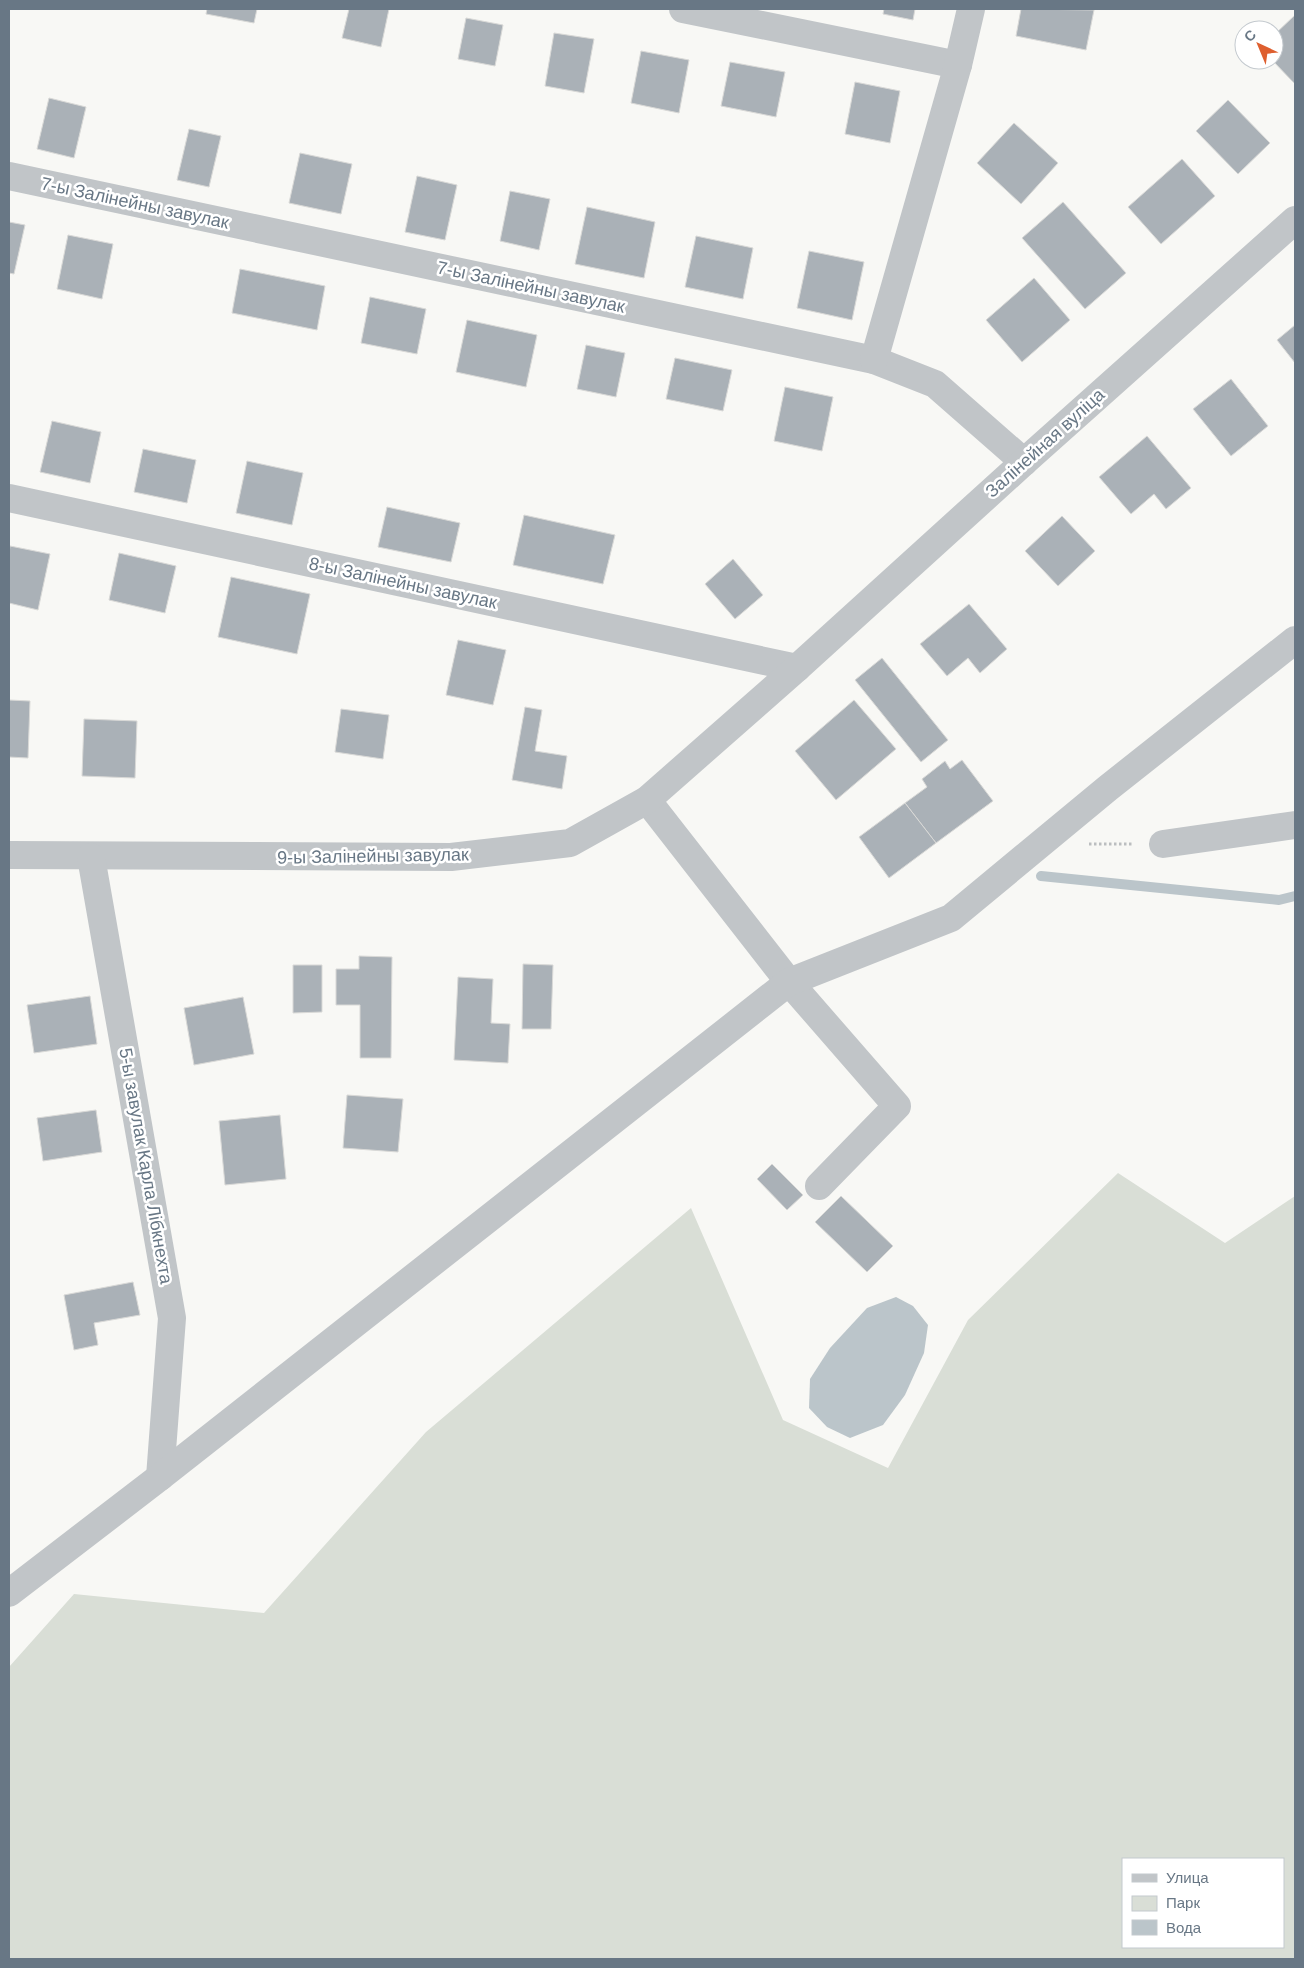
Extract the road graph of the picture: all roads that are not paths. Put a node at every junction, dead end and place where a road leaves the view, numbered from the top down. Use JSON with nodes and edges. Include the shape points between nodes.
{"nodes":[{"id":1,"x":682,"y":9,"type":"edge"},
{"id":2,"x":971,"y":9,"type":"edge"},
{"id":3,"x":958,"y":66,"type":"junction"},
{"id":4,"x":9,"y":176,"type":"edge"},
{"id":5,"x":1295,"y":220,"type":"edge"},
{"id":6,"x":874,"y":360,"type":"junction"},
{"id":7,"x":1024,"y":462,"type":"junction"},
{"id":8,"x":9,"y":498,"type":"edge"},
{"id":9,"x":1295,"y":640,"type":"edge"},
{"id":10,"x":796,"y":668,"type":"junction"},
{"id":11,"x":647,"y":800,"type":"junction"},
{"id":12,"x":1295,"y":825,"type":"edge"},
{"id":13,"x":1163,"y":844,"type":"road end"},
{"id":14,"x":9,"y":855,"type":"edge"},
{"id":15,"x":91,"y":857,"type":"junction"},
{"id":16,"x":790,"y":982,"type":"junction"},
{"id":17,"x":820,"y":1186,"type":"dead end"},
{"id":18,"x":160,"y":1477,"type":"junction"},
{"id":19,"x":9,"y":1593,"type":"edge"}],
"edges":[{"from":1,"to":3,"type":"street"},
{"from":2,"to":3,"type":"street"},
{"from":3,"to":6,"type":"street"},
{"from":4,"to":6,"type":"street","name":"7-ы Залінейны завулак"},
{"from":5,"to":7,"type":"street","name":"Залінейная вуліца"},
{"from":6,"to":7,"type":"street","name":"7-ы Залінейны завулак","via":[[936,384]]},
{"from":7,"to":10,"type":"street","name":"Залінейная вуліца"},
{"from":8,"to":10,"type":"street","name":"8-ы Залінейны завулак"},
{"from":9,"to":16,"type":"street","via":[[1108,788],[952,918]]},
{"from":10,"to":11,"type":"street","name":"9-ы Залінейны завулак"},
{"from":11,"to":15,"type":"street","name":"9-ы Залінейны завулак","via":[[570,843],[451,857]]},
{"from":11,"to":16,"type":"street"},
{"from":12,"to":13,"type":"street"},
{"from":14,"to":15,"type":"street","name":"9-ы Залінейны завулак"},
{"from":15,"to":18,"type":"street","name":"5-ы завулак Карла Лібкнехта","via":[[172,1318]]},
{"from":16,"to":17,"type":"street","via":[[896,1106]]},
{"from":16,"to":18,"type":"street"},
{"from":18,"to":19,"type":"street"}]}
